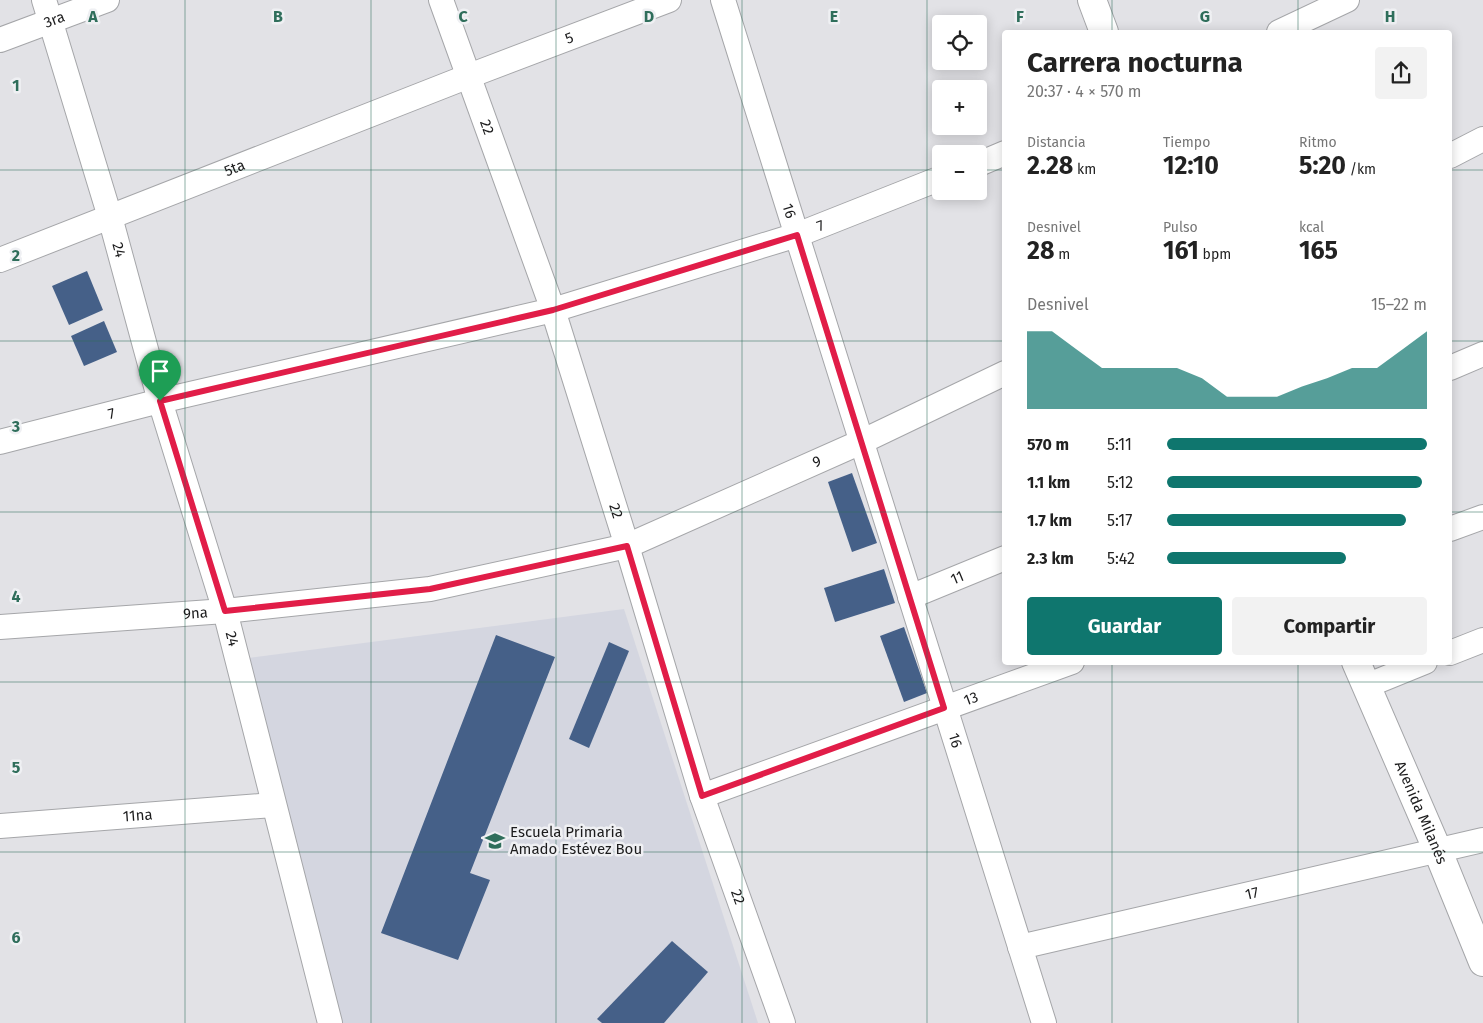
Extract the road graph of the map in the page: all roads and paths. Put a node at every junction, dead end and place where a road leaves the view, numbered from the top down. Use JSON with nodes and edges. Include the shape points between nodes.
{"nodes":[{"id":1,"x":107,"y":0,"type":"edge"},
{"id":2,"x":441,"y":0,"type":"edge"},
{"id":3,"x":669,"y":0,"type":"edge"},
{"id":4,"x":723,"y":0,"type":"edge"},
{"id":5,"x":1092,"y":0,"type":"edge"},
{"id":6,"x":1347,"y":0,"type":"edge"},
{"id":7,"x":47,"y":10,"type":"edge"},
{"id":8,"x":1103,"y":30,"type":"edge"},
{"id":9,"x":1283,"y":30,"type":"edge"},
{"id":10,"x":0,"y":40,"type":"edge"},
{"id":11,"x":469,"y":76,"type":"junction"},
{"id":12,"x":1483,"y":139,"type":"edge"},
{"id":13,"x":1002,"y":154,"type":"edge"},
{"id":14,"x":1452,"y":155,"type":"edge"},
{"id":15,"x":987,"y":161,"type":"edge"},
{"id":16,"x":932,"y":182,"type":"edge"},
{"id":17,"x":110,"y":217,"type":"junction"},
{"id":18,"x":797,"y":235,"type":"junction"},
{"id":19,"x":0,"y":260,"type":"edge"},
{"id":20,"x":553,"y":310,"type":"junction"},
{"id":21,"x":1483,"y":354,"type":"edge"},
{"id":22,"x":1452,"y":367,"type":"edge"},
{"id":23,"x":1002,"y":374,"type":"edge"},
{"id":24,"x":160,"y":401,"type":"junction"},
{"id":25,"x":0,"y":442,"type":"edge"},
{"id":26,"x":861,"y":442,"type":"junction"},
{"id":27,"x":1483,"y":518,"type":"edge"},
{"id":28,"x":1452,"y":528,"type":"edge"},
{"id":29,"x":627,"y":546,"type":"junction"},
{"id":30,"x":1002,"y":559,"type":"edge"},
{"id":31,"x":910,"y":597,"type":"junction"},
{"id":32,"x":225,"y":611,"type":"junction"},
{"id":33,"x":0,"y":627,"type":"edge"},
{"id":34,"x":1483,"y":640,"type":"edge"},
{"id":35,"x":1452,"y":652,"type":"edge"},
{"id":36,"x":1064,"y":665,"type":"edge"},
{"id":37,"x":1409,"y":665,"type":"edge"},
{"id":38,"x":1361,"y":674,"type":"edge"},
{"id":39,"x":944,"y":708,"type":"junction"},
{"id":40,"x":702,"y":796,"type":"junction"},
{"id":41,"x":273,"y":805,"type":"junction"},
{"id":42,"x":0,"y":826,"type":"edge"},
{"id":43,"x":1483,"y":840,"type":"edge"},
{"id":44,"x":1437,"y":849,"type":"junction"},
{"id":45,"x":1020,"y":947,"type":"junction"},
{"id":46,"x":1483,"y":962,"type":"edge"},
{"id":47,"x":330,"y":1023,"type":"edge"},
{"id":48,"x":783,"y":1023,"type":"edge"},
{"id":49,"x":1044,"y":1023,"type":"edge"}],
"edges":[{"from":1,"to":7,"type":"street","name":"3ra"},
{"from":2,"to":11,"type":"street","name":"22"},
{"from":3,"to":11,"type":"street","name":"5"},
{"from":4,"to":18,"type":"street","name":"16"},
{"from":5,"to":8,"type":"street"},
{"from":6,"to":9,"type":"street"},
{"from":7,"to":10,"type":"street","name":"3ra"},
{"from":7,"to":17,"type":"street","name":"24"},
{"from":11,"to":17,"type":"street","name":"5ta"},
{"from":11,"to":20,"type":"street","name":"22"},
{"from":12,"to":14,"type":"street"},
{"from":13,"to":15,"type":"street"},
{"from":16,"to":18,"type":"street","name":"7"},
{"from":17,"to":19,"type":"street","name":"5ta"},
{"from":17,"to":24,"type":"street","name":"24"},
{"from":18,"to":20,"type":"street","name":"7"},
{"from":18,"to":26,"type":"street","name":"16"},
{"from":20,"to":24,"type":"street","name":"7"},
{"from":20,"to":29,"type":"street","name":"22"},
{"from":21,"to":22,"type":"street"},
{"from":23,"to":26,"type":"street","name":"9"},
{"from":24,"to":25,"type":"street","name":"7"},
{"from":24,"to":32,"type":"street","name":"24"},
{"from":26,"to":29,"type":"street","name":"9"},
{"from":26,"to":31,"type":"street","name":"16"},
{"from":27,"to":28,"type":"street"},
{"from":29,"to":32,"type":"street","name":"9na","via":[[430,589]]},
{"from":29,"to":40,"type":"street","name":"22"},
{"from":30,"to":31,"type":"street","name":"11"},
{"from":31,"to":39,"type":"street","name":"16"},
{"from":32,"to":33,"type":"street","name":"9na"},
{"from":32,"to":41,"type":"street","name":"24"},
{"from":34,"to":35,"type":"street"},
{"from":36,"to":39,"type":"street","name":"13"},
{"from":37,"to":38,"type":"street"},
{"from":38,"to":44,"type":"street","name":"Avenida Milanés"},
{"from":39,"to":40,"type":"street","name":"13"},
{"from":39,"to":45,"type":"street","name":"16"},
{"from":40,"to":48,"type":"street","name":"22"},
{"from":41,"to":42,"type":"street","name":"11na"},
{"from":41,"to":47,"type":"street","name":"24"},
{"from":43,"to":44,"type":"street","name":"17"},
{"from":44,"to":45,"type":"street","name":"17"},
{"from":44,"to":46,"type":"street","name":"Avenida Milanés"},
{"from":45,"to":49,"type":"street","name":"16"}]}
